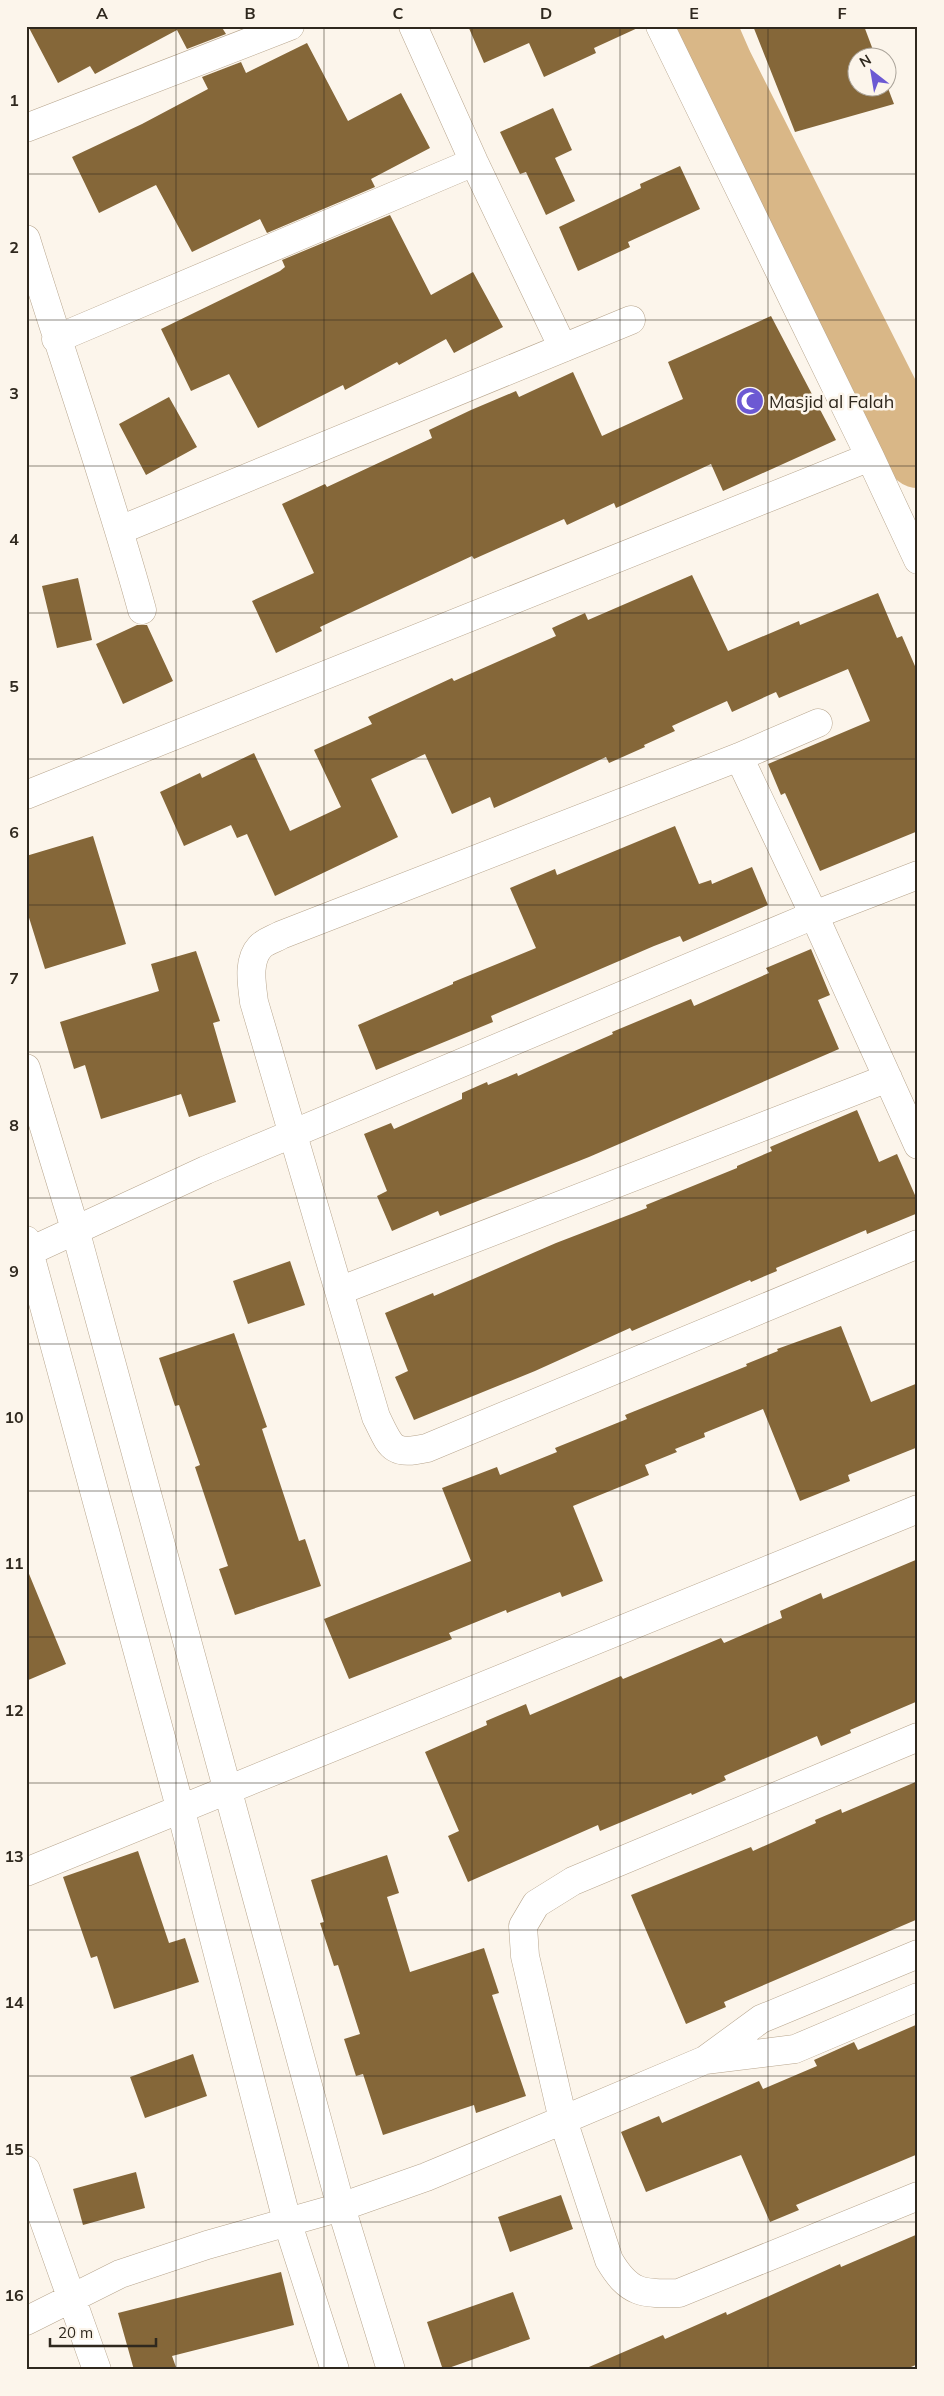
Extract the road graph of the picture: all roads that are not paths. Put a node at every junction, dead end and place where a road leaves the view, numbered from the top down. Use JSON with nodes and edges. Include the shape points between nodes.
{"nodes":[{"id":1,"x":290,"y":26,"type":"edge"},
{"id":2,"x":413,"y":26,"type":"edge"},
{"id":3,"x":660,"y":26,"type":"edge"},
{"id":4,"x":26,"y":128,"type":"edge"},
{"id":5,"x":474,"y":162,"type":"junction"},
{"id":6,"x":26,"y":239,"type":"edge"},
{"id":7,"x":631,"y":320,"type":"dead end"},
{"id":8,"x":56,"y":339,"type":"junction"},
{"id":9,"x":563,"y":348,"type":"junction"},
{"id":10,"x":870,"y":457,"type":"junction"},
{"id":11,"x":120,"y":530,"type":"junction"},
{"id":12,"x":918,"y":560,"type":"edge"},
{"id":13,"x":142,"y":610,"type":"dead end"},
{"id":14,"x":818,"y":723,"type":"dead end"},
{"id":15,"x":739,"y":757,"type":"junction"},
{"id":16,"x":26,"y":795,"type":"edge"},
{"id":17,"x":918,"y":875,"type":"edge"},
{"id":18,"x":814,"y":915,"type":"junction"},
{"id":19,"x":26,"y":1068,"type":"edge"},
{"id":20,"x":888,"y":1078,"type":"junction"},
{"id":21,"x":292,"y":1134,"type":"junction"},
{"id":22,"x":918,"y":1145,"type":"edge"},
{"id":23,"x":76,"y":1229,"type":"junction"},
{"id":24,"x":918,"y":1244,"type":"edge"},
{"id":25,"x":27,"y":1248,"type":"edge"},
{"id":26,"x":339,"y":1291,"type":"junction"},
{"id":27,"x":918,"y":1509,"type":"edge"},
{"id":28,"x":918,"y":1737,"type":"edge"},
{"id":29,"x":228,"y":1788,"type":"junction"},
{"id":30,"x":181,"y":1811,"type":"junction"},
{"id":31,"x":26,"y":1872,"type":"edge"},
{"id":32,"x":918,"y":1954,"type":"edge"},
{"id":33,"x":918,"y":1997,"type":"edge"},
{"id":34,"x":705,"y":2060,"type":"junction"},
{"id":35,"x":564,"y":2120,"type":"junction"},
{"id":36,"x":26,"y":2170,"type":"edge"},
{"id":37,"x":918,"y":2196,"type":"edge"},
{"id":38,"x":341,"y":2207,"type":"junction"},
{"id":39,"x":287,"y":2222,"type":"junction"},
{"id":40,"x":71,"y":2299,"type":"junction"},
{"id":41,"x":26,"y":2321,"type":"edge"},
{"id":42,"x":97,"y":2370,"type":"edge"},
{"id":43,"x":335,"y":2370,"type":"edge"},
{"id":44,"x":392,"y":2370,"type":"edge"}],
"edges":[{"from":1,"to":4,"type":"street"},
{"from":2,"to":5,"type":"street"},
{"from":3,"to":10,"type":"street"},
{"from":5,"to":8,"type":"street"},
{"from":5,"to":9,"type":"street"},
{"from":6,"to":8,"type":"street"},
{"from":7,"to":9,"type":"street"},
{"from":8,"to":11,"type":"street"},
{"from":9,"to":11,"type":"street"},
{"from":10,"to":12,"type":"street"},
{"from":10,"to":16,"type":"street"},
{"from":11,"to":13,"type":"street"},
{"from":14,"to":15,"type":"street"},
{"from":15,"to":18,"type":"street"},
{"from":15,"to":21,"type":"street","via":[[281,935],[260,946],[253,958],[251,975],[254,1002]]},
{"from":17,"to":18,"type":"street"},
{"from":18,"to":20,"type":"street"},
{"from":18,"to":21,"type":"street"},
{"from":19,"to":23,"type":"street"},
{"from":20,"to":22,"type":"street"},
{"from":20,"to":26,"type":"street"},
{"from":21,"to":23,"type":"street"},
{"from":21,"to":26,"type":"street"},
{"from":23,"to":25,"type":"street"},
{"from":23,"to":29,"type":"street"},
{"from":24,"to":26,"type":"street","via":[[436,1444],[408,1452],[396,1450],[376,1417]]},
{"from":25,"to":30,"type":"street"},
{"from":27,"to":29,"type":"street"},
{"from":28,"to":35,"type":"street","via":[[573,1881],[536,1904],[523,1926],[525,1956]]},
{"from":29,"to":30,"type":"street"},
{"from":29,"to":38,"type":"street"},
{"from":30,"to":31,"type":"street"},
{"from":30,"to":39,"type":"street"},
{"from":32,"to":34,"type":"street","via":[[761,2019]]},
{"from":33,"to":34,"type":"street","via":[[795,2049]]},
{"from":34,"to":35,"type":"street"},
{"from":35,"to":37,"type":"street","via":[[608,2260],[619,2278],[645,2294],[679,2293]]},
{"from":35,"to":38,"type":"street","via":[[426,2177]]},
{"from":36,"to":40,"type":"street"},
{"from":38,"to":39,"type":"street"},
{"from":38,"to":44,"type":"street"},
{"from":39,"to":40,"type":"street","via":[[120,2274]]},
{"from":39,"to":43,"type":"street"},
{"from":40,"to":41,"type":"street"},
{"from":40,"to":42,"type":"street"}]}
